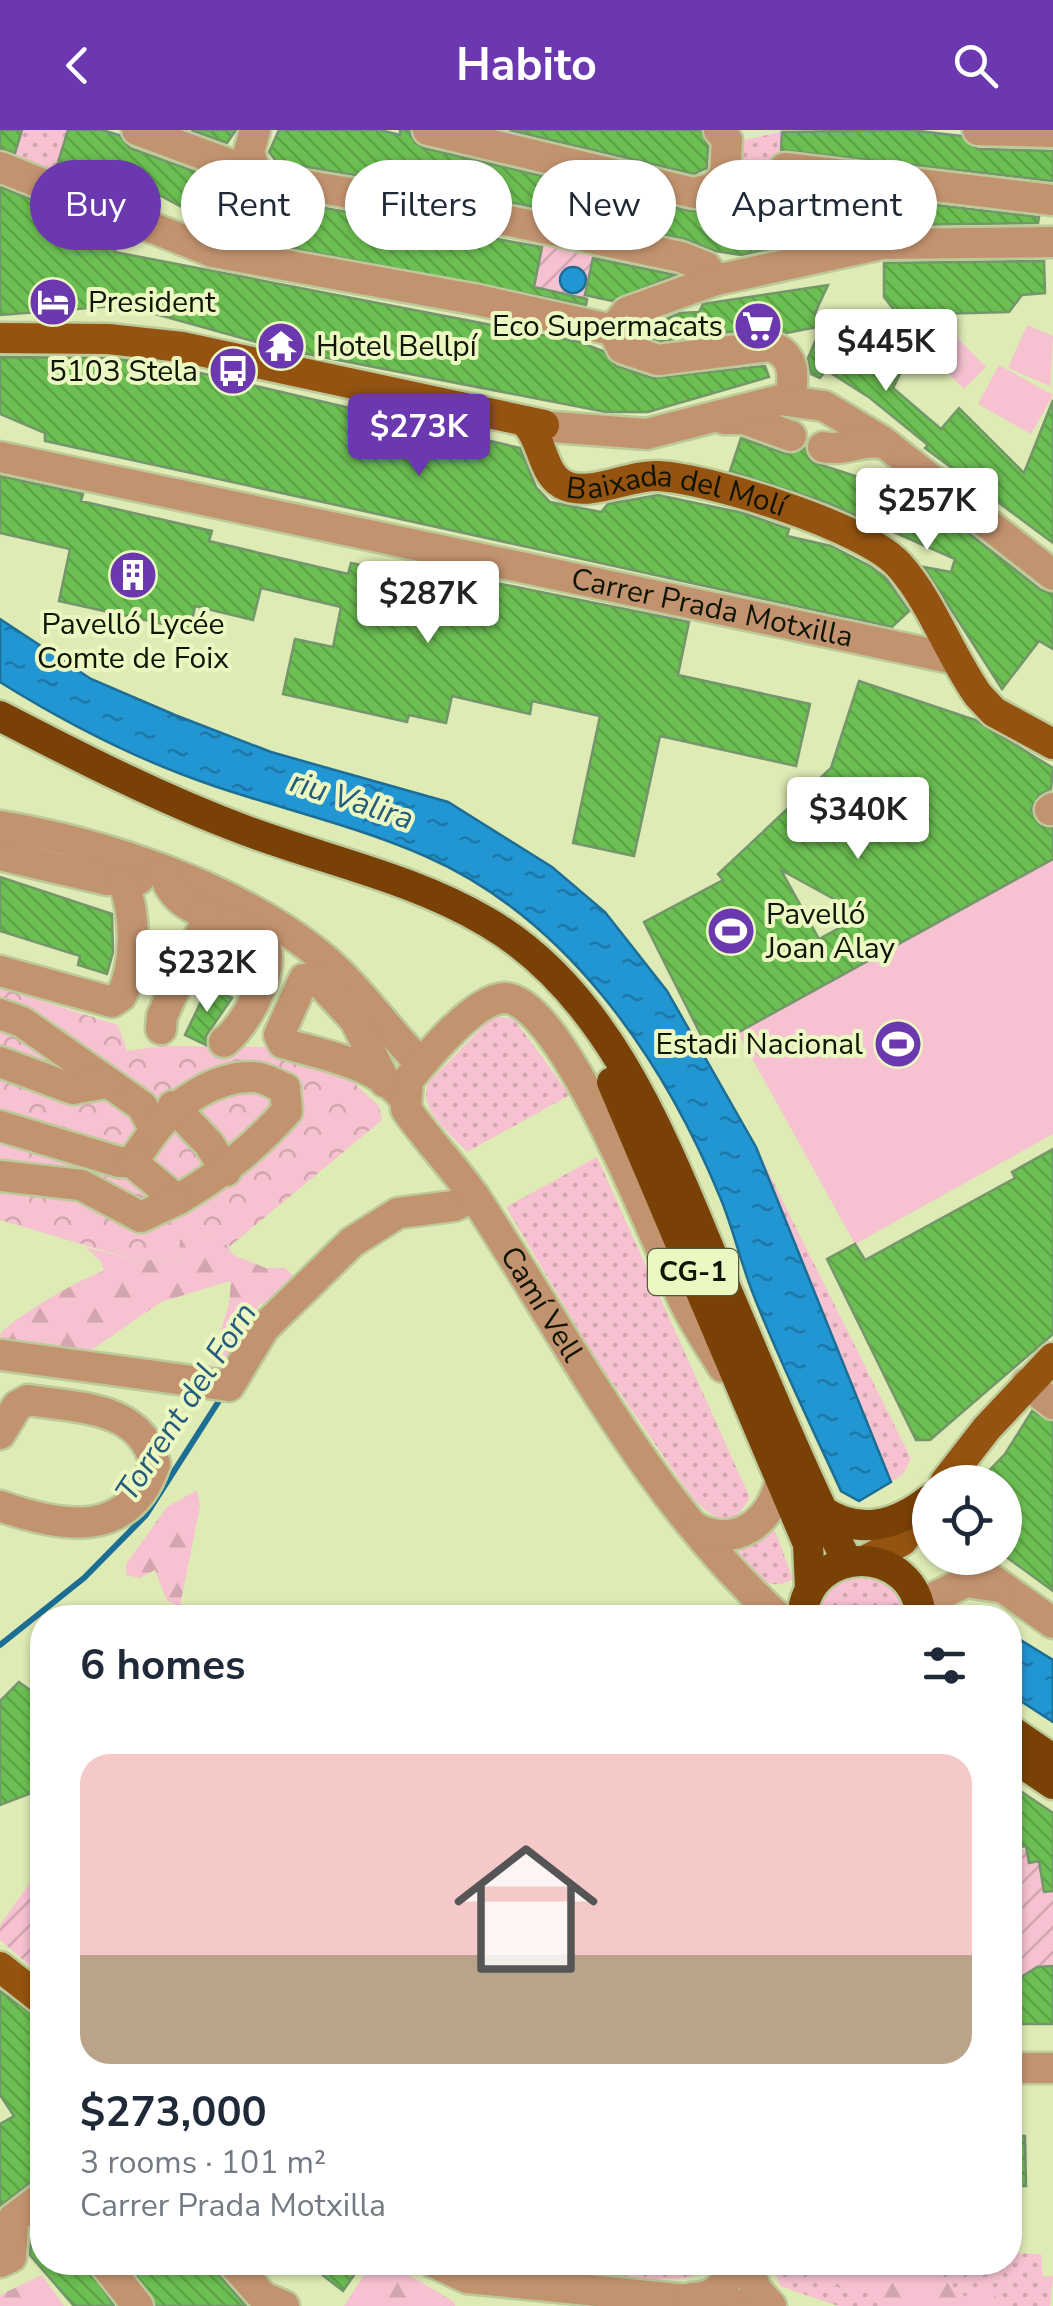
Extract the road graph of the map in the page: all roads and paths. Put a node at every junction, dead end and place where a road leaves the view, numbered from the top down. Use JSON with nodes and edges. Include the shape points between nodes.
{"nodes":[{"id":1,"x":137,"y":130,"type":"edge"},
{"id":2,"x":255,"y":130,"type":"edge"},
{"id":3,"x":428,"y":130,"type":"edge"},
{"id":4,"x":719,"y":130,"type":"edge"},
{"id":5,"x":978,"y":130,"type":"edge"},
{"id":6,"x":1053,"y":132,"type":"edge"},
{"id":7,"x":218,"y":160,"type":"edge"},
{"id":8,"x":252,"y":160,"type":"edge"},
{"id":9,"x":0,"y":167,"type":"edge"},
{"id":10,"x":937,"y":186,"type":"edge"},
{"id":11,"x":325,"y":187,"type":"edge"},
{"id":12,"x":1053,"y":200,"type":"edge"},
{"id":13,"x":1053,"y":242,"type":"edge"},
{"id":14,"x":716,"y":280,"type":"junction"},
{"id":15,"x":0,"y":321,"type":"edge"},
{"id":16,"x":613,"y":330,"type":"junction"},
{"id":17,"x":0,"y":338,"type":"edge"},
{"id":18,"x":182,"y":347,"type":"junction"},
{"id":19,"x":790,"y":400,"type":"junction"},
{"id":20,"x":696,"y":422,"type":"junction"},
{"id":21,"x":541,"y":434,"type":"junction"},
{"id":22,"x":791,"y":436,"type":"dead end"},
{"id":23,"x":885,"y":444,"type":"junction"},
{"id":24,"x":823,"y":447,"type":"dead end"},
{"id":25,"x":0,"y":457,"type":"edge"},
{"id":26,"x":1053,"y":574,"type":"edge"},
{"id":27,"x":954,"y":660,"type":"junction"},
{"id":28,"x":0,"y":716,"type":"edge"},
{"id":29,"x":1053,"y":744,"type":"edge"},
{"id":30,"x":0,"y":826,"type":"edge"},
{"id":31,"x":0,"y":856,"type":"edge"},
{"id":32,"x":145,"y":873,"type":"junction"},
{"id":33,"x":202,"y":913,"type":"junction"},
{"id":34,"x":543,"y":967,"type":"junction"},
{"id":35,"x":0,"y":971,"type":"edge"},
{"id":36,"x":0,"y":1014,"type":"edge"},
{"id":37,"x":161,"y":1029,"type":"dead end"},
{"id":38,"x":224,"y":1042,"type":"dead end"},
{"id":39,"x":0,"y":1062,"type":"edge"},
{"id":40,"x":405,"y":1082,"type":"junction"},
{"id":41,"x":106,"y":1083,"type":"junction"},
{"id":42,"x":164,"y":1118,"type":"junction"},
{"id":43,"x":0,"y":1126,"type":"edge"},
{"id":44,"x":132,"y":1162,"type":"junction"},
{"id":45,"x":226,"y":1172,"type":"junction"},
{"id":46,"x":0,"y":1176,"type":"edge"},
{"id":47,"x":474,"y":1196,"type":"junction"},
{"id":48,"x":177,"y":1200,"type":"junction"},
{"id":49,"x":2,"y":1355,"type":"dead end"},
{"id":50,"x":1053,"y":1358,"type":"edge"},
{"id":51,"x":1027,"y":1383,"type":"junction"},
{"id":52,"x":1053,"y":1404,"type":"edge"},
{"id":53,"x":754,"y":1416,"type":"junction"},
{"id":54,"x":0,"y":1434,"type":"edge"},
{"id":55,"x":959,"y":1465,"type":"edge"},
{"id":56,"x":780,"y":1478,"type":"junction"},
{"id":57,"x":0,"y":1506,"type":"edge"},
{"id":58,"x":821,"y":1510,"type":"junction"},
{"id":59,"x":912,"y":1513,"type":"edge"},
{"id":60,"x":912,"y":1527,"type":"edge"},
{"id":61,"x":694,"y":1528,"type":"junction"},
{"id":62,"x":864,"y":1558,"type":"junction"},
{"id":63,"x":728,"y":1568,"type":"junction"},
{"id":64,"x":915,"y":1575,"type":"edge"},
{"id":65,"x":985,"y":1575,"type":"edge"},
{"id":66,"x":1002,"y":1588,"type":"junction"},
{"id":67,"x":806,"y":1601,"type":"edge"},
{"id":68,"x":918,"y":1603,"type":"edge"},
{"id":69,"x":766,"y":1605,"type":"edge"},
{"id":70,"x":1053,"y":1622,"type":"edge"},
{"id":71,"x":1022,"y":1738,"type":"edge"},
{"id":72,"x":1053,"y":1759,"type":"edge"},
{"id":73,"x":1022,"y":1763,"type":"edge"},
{"id":74,"x":1053,"y":1784,"type":"edge"},
{"id":75,"x":0,"y":1967,"type":"edge"},
{"id":76,"x":30,"y":1991,"type":"edge"},
{"id":77,"x":1022,"y":2068,"type":"edge"},
{"id":78,"x":1053,"y":2068,"type":"edge"},
{"id":79,"x":30,"y":2206,"type":"edge"},
{"id":80,"x":0,"y":2262,"type":"edge"},
{"id":81,"x":113,"y":2275,"type":"edge"},
{"id":82,"x":244,"y":2275,"type":"edge"},
{"id":83,"x":461,"y":2275,"type":"edge"},
{"id":84,"x":747,"y":2285,"type":"edge"},
{"id":85,"x":138,"y":2306,"type":"edge"},
{"id":86,"x":284,"y":2306,"type":"edge"}],
"edges":[{"from":1,"to":7,"type":"street"},
{"from":2,"to":8,"type":"street"},
{"from":3,"to":4,"type":"street","via":[[694,194],[725,176],[727,140]]},
{"from":5,"to":6,"type":"street"},
{"from":9,"to":16,"type":"street","via":[[213,252]]},
{"from":10,"to":12,"type":"street"},
{"from":11,"to":14,"type":"street","via":[[681,257],[706,267]]},
{"from":13,"to":14,"type":"street","via":[[882,244]]},
{"from":14,"to":16,"type":"street","via":[[627,312]]},
{"from":15,"to":18,"type":"main road","via":[[122,332]]},
{"from":16,"to":19,"type":"street","via":[[622,348],[644,359],[770,346],[794,370]]},
{"from":17,"to":18,"type":"main road"},
{"from":18,"to":21,"type":"main road"},
{"from":19,"to":20,"type":"street"},
{"from":19,"to":23,"type":"street","via":[[844,414]]},
{"from":20,"to":21,"type":"street","via":[[634,434]]},
{"from":20,"to":22,"type":"street","via":[[744,419]]},
{"from":21,"to":27,"type":"main road","name":"Baixada del Molí","via":[[554,475],[572,487],[673,477],[737,492],[872,544],[901,567]]},
{"from":23,"to":24,"type":"street"},
{"from":23,"to":26,"type":"street"},
{"from":25,"to":27,"type":"street","name":"Carrer Prada Motxilla"},
{"from":27,"to":29,"type":"main road","name":"Baixada del Molí","via":[[994,712]]},
{"from":28,"to":34,"type":"highway","number":"CG-1","via":[[98,769],[219,819],[441,898],[492,924]]},
{"from":30,"to":32,"type":"street","name":"Camí Vell"},
{"from":31,"to":32,"type":"street"},
{"from":32,"to":33,"type":"street"},
{"from":32,"to":35,"type":"street","via":[[131,902],[131,955],[121,996],[112,1002]]},
{"from":32,"to":40,"type":"street","name":"Camí Vell","via":[[259,917],[317,953]]},
{"from":33,"to":37,"type":"street","via":[[204,926]]},
{"from":33,"to":38,"type":"street","via":[[261,940],[268,956],[236,1033]]},
{"from":34,"to":53,"type":"highway","number":"CG-1","via":[[611,1080]]},
{"from":34,"to":58,"type":"highway","number":"CG-1","via":[[614,1051],[668,1151]]},
{"from":36,"to":41,"type":"street","via":[[22,1022]]},
{"from":39,"to":41,"type":"street","via":[[73,1089]]},
{"from":40,"to":47,"type":"street","name":"Camí Vell","via":[[415,1121]]},
{"from":40,"to":53,"type":"street","via":[[486,1002],[514,999],[542,1020],[588,1093],[686,1304]]},
{"from":41,"to":42,"type":"street"},
{"from":42,"to":44,"type":"street"},
{"from":42,"to":45,"type":"street","via":[[210,1144]]},
{"from":42,"to":45,"type":"street","via":[[203,1090],[254,1077],[285,1088],[287,1112]]},
{"from":43,"to":44,"type":"street"},
{"from":44,"to":48,"type":"street"},
{"from":45,"to":48,"type":"street"},
{"from":46,"to":48,"type":"street","via":[[81,1185],[142,1217]]},
{"from":47,"to":49,"type":"street","via":[[454,1206],[398,1213],[352,1242],[264,1328],[228,1386]]},
{"from":47,"to":61,"type":"street","name":"Camí Vell","via":[[612,1419]]},
{"from":50,"to":51,"type":"main road"},
{"from":51,"to":52,"type":"street"},
{"from":51,"to":55,"type":"main road"},
{"from":53,"to":56,"type":"highway","number":"CG-1"},
{"from":54,"to":57,"type":"street","via":[[28,1400],[89,1411],[137,1426],[150,1441],[155,1464],[136,1501],[96,1522],[64,1523]]},
{"from":56,"to":61,"type":"street","via":[[773,1502],[748,1531],[718,1537]]},
{"from":56,"to":67,"type":"highway","number":"CG-1","via":[[808,1544]]},
{"from":58,"to":59,"type":"highway","via":[[838,1522],[876,1526]]},
{"from":58,"to":62,"type":"highway","number":"CG-1"},
{"from":60,"to":62,"type":"main road","via":[[902,1540]]},
{"from":61,"to":63,"type":"street","name":"Camí Vell"},
{"from":62,"to":67,"type":"highway","via":[[829,1568]]},
{"from":62,"to":68,"type":"highway","via":[[893,1568]]},
{"from":63,"to":67,"type":"street","name":"Camí Vell","via":[[768,1594]]},
{"from":63,"to":69,"type":"street","name":"Camí Vell"},
{"from":64,"to":68,"type":"main road"},
{"from":65,"to":66,"type":"street"},
{"from":66,"to":68,"type":"street","via":[[966,1582]]},
{"from":66,"to":70,"type":"street"},
{"from":71,"to":72,"type":"highway"},
{"from":73,"to":74,"type":"highway"},
{"from":75,"to":76,"type":"main road"},
{"from":77,"to":78,"type":"street"},
{"from":79,"to":80,"type":"street","via":[[13,2219],[10,2257]]},
{"from":81,"to":85,"type":"street"},
{"from":82,"to":86,"type":"street","via":[[263,2297]]},
{"from":83,"to":84,"type":"street","via":[[688,2298]]}]}
